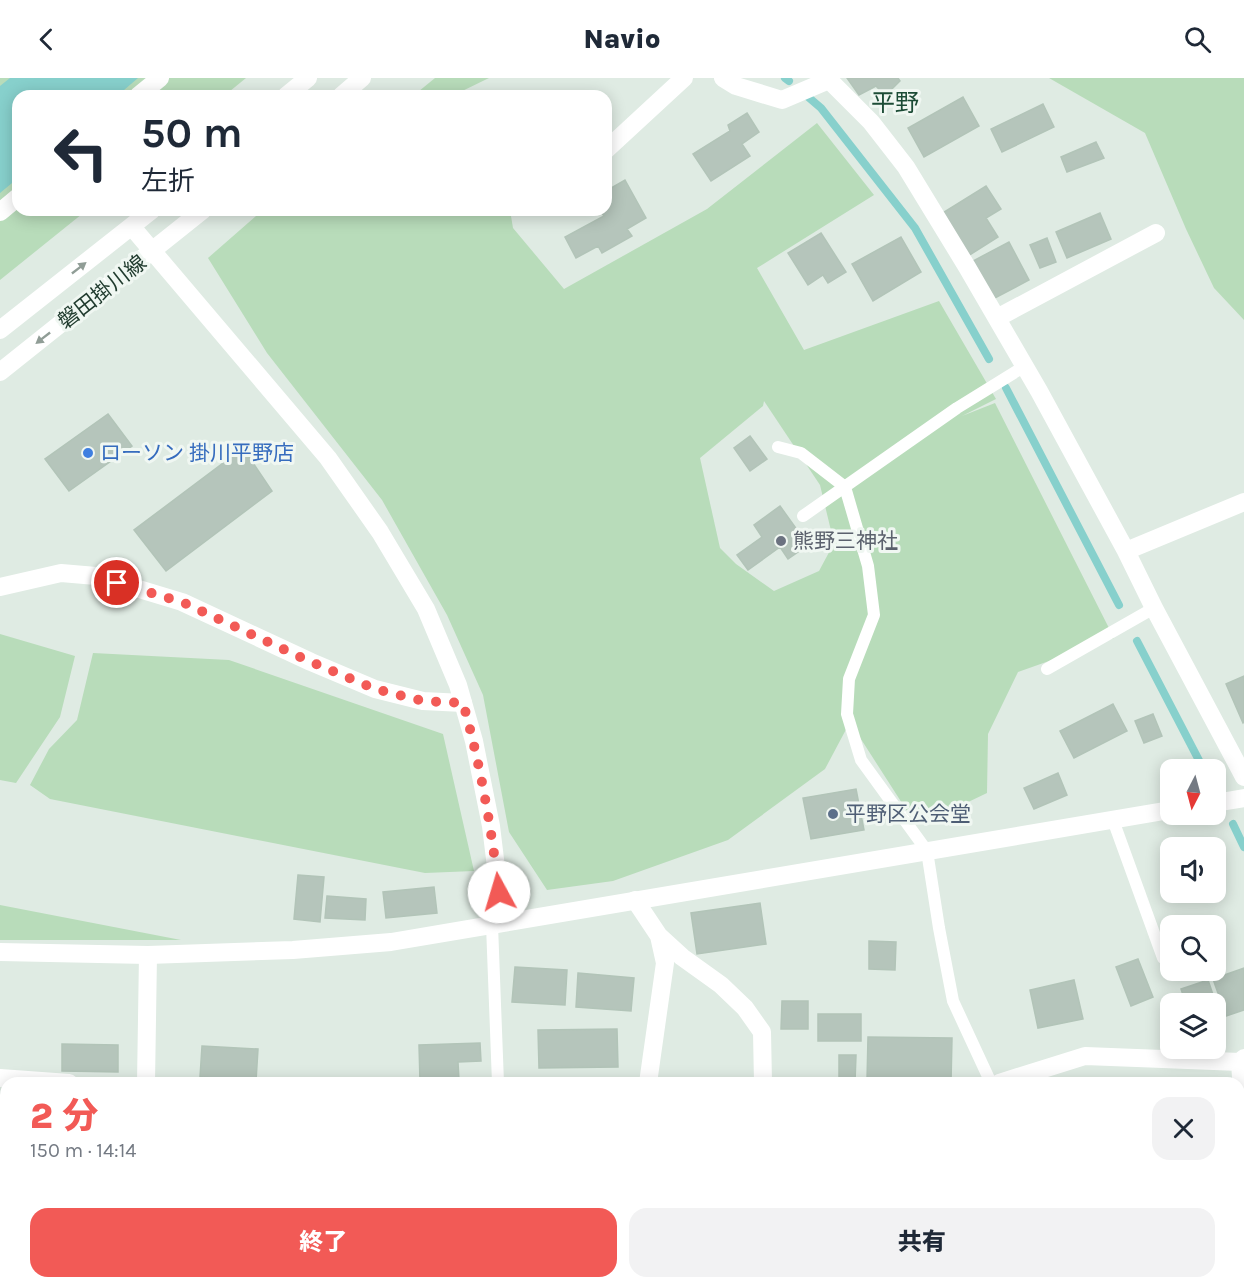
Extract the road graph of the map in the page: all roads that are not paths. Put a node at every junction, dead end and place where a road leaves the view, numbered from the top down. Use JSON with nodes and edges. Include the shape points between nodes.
{"nodes":[{"id":1,"x":160,"y":78,"type":"edge"},
{"id":2,"x":308,"y":78,"type":"edge"},
{"id":3,"x":362,"y":78,"type":"edge"},
{"id":4,"x":684,"y":78,"type":"edge"},
{"id":5,"x":723,"y":78,"type":"edge"},
{"id":6,"x":145,"y":90,"type":"edge"},
{"id":7,"x":293,"y":90,"type":"edge"},
{"id":8,"x":348,"y":90,"type":"edge"},
{"id":9,"x":612,"y":144,"type":"edge"},
{"id":10,"x":12,"y":202,"type":"edge"},
{"id":11,"x":0,"y":212,"type":"edge"},
{"id":12,"x":145,"y":216,"type":"edge"},
{"id":13,"x":196,"y":216,"type":"edge"},
{"id":14,"x":132,"y":227,"type":"junction"},
{"id":15,"x":1156,"y":233,"type":"dead end"},
{"id":16,"x":152,"y":252,"type":"junction"},
{"id":17,"x":997,"y":318,"type":"junction"},
{"id":18,"x":0,"y":330,"type":"edge"},
{"id":19,"x":1025,"y":366,"type":"junction"},
{"id":20,"x":0,"y":372,"type":"edge"},
{"id":21,"x":778,"y":447,"type":"dead end"},
{"id":22,"x":844,"y":487,"type":"junction"},
{"id":23,"x":1244,"y":502,"type":"edge"},
{"id":24,"x":803,"y":516,"type":"dead end"},
{"id":25,"x":1126,"y":551,"type":"junction"},
{"id":26,"x":0,"y":587,"type":"edge"},
{"id":27,"x":1154,"y":608,"type":"junction"},
{"id":28,"x":1047,"y":669,"type":"dead end"},
{"id":29,"x":463,"y":703,"type":"junction"},
{"id":30,"x":1244,"y":777,"type":"edge"},
{"id":31,"x":1244,"y":798,"type":"edge"},
{"id":32,"x":1226,"y":801,"type":"edge"},
{"id":33,"x":1160,"y":812,"type":"edge"},
{"id":34,"x":1113,"y":820,"type":"junction"},
{"id":35,"x":927,"y":851,"type":"junction"},
{"id":36,"x":635,"y":900,"type":"junction"},
{"id":37,"x":492,"y":925,"type":"junction"},
{"id":38,"x":659,"y":936,"type":"junction"},
{"id":39,"x":1160,"y":950,"type":"edge"},
{"id":40,"x":0,"y":952,"type":"edge"},
{"id":41,"x":148,"y":955,"type":"junction"},
{"id":42,"x":1242,"y":1060,"type":"edge"},
{"id":43,"x":146,"y":1077,"type":"edge"},
{"id":44,"x":498,"y":1077,"type":"edge"},
{"id":45,"x":649,"y":1077,"type":"edge"},
{"id":46,"x":762,"y":1077,"type":"edge"},
{"id":47,"x":988,"y":1077,"type":"edge"},
{"id":48,"x":1018,"y":1077,"type":"edge"},
{"id":49,"x":1243,"y":1077,"type":"edge"}],
"edges":[{"from":1,"to":6,"type":"street"},
{"from":2,"to":7,"type":"street"},
{"from":3,"to":8,"type":"street"},
{"from":4,"to":9,"type":"street"},
{"from":5,"to":17,"type":"street","via":[[735,86],[782,100],[829,81],[872,122],[906,167]]},
{"from":10,"to":11,"type":"street"},
{"from":12,"to":14,"type":"street","name":"磐田掛川線"},
{"from":13,"to":16,"type":"street","name":"磐田掛川線"},
{"from":14,"to":16,"type":"street"},
{"from":18,"to":14,"type":"street","name":"磐田掛川線","one_way":true},
{"from":15,"to":17,"type":"street"},
{"from":16,"to":20,"type":"street","name":"磐田掛川線","one_way":true},
{"from":16,"to":29,"type":"street","via":[[328,458],[380,532],[426,609]]},
{"from":17,"to":19,"type":"street"},
{"from":19,"to":22,"type":"lane"},
{"from":19,"to":25,"type":"street"},
{"from":21,"to":22,"type":"lane","via":[[801,453]]},
{"from":22,"to":24,"type":"lane"},
{"from":22,"to":35,"type":"lane","via":[[868,566],[874,615],[849,679],[847,714],[861,760]]},
{"from":23,"to":25,"type":"street"},
{"from":25,"to":27,"type":"street"},
{"from":26,"to":29,"type":"street","via":[[61,573],[96,576],[182,602],[375,689],[423,701]]},
{"from":27,"to":28,"type":"lane"},
{"from":27,"to":30,"type":"street"},
{"from":29,"to":37,"type":"street","via":[[491,826],[499,892]]},
{"from":31,"to":32,"type":"street"},
{"from":33,"to":34,"type":"street"},
{"from":34,"to":35,"type":"street"},
{"from":34,"to":39,"type":"lane"},
{"from":35,"to":36,"type":"street"},
{"from":35,"to":47,"type":"lane","via":[[953,1001]]},
{"from":36,"to":37,"type":"street"},
{"from":36,"to":38,"type":"street"},
{"from":37,"to":41,"type":"street","via":[[391,942]]},
{"from":37,"to":44,"type":"lane"},
{"from":38,"to":45,"type":"street","via":[[665,963]]},
{"from":38,"to":46,"type":"street","via":[[745,1008],[762,1032]]},
{"from":40,"to":41,"type":"street"},
{"from":41,"to":43,"type":"street"},
{"from":42,"to":48,"type":"street","via":[[1085,1056]]},
{"from":42,"to":49,"type":"street"}]}
